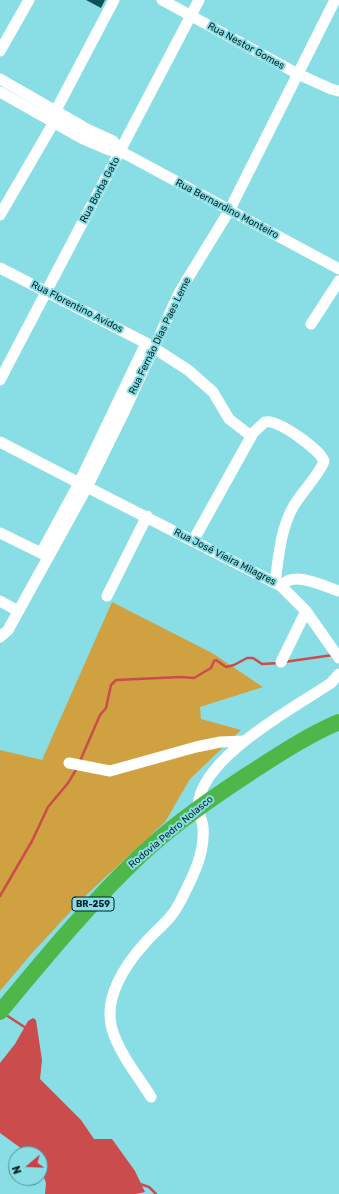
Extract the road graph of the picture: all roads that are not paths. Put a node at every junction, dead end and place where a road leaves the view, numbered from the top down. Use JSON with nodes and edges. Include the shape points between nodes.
{"nodes":[{"id":1,"x":29,"y":0,"type":"edge"},
{"id":2,"x":114,"y":0,"type":"edge"},
{"id":3,"x":162,"y":0,"type":"edge"},
{"id":4,"x":199,"y":0,"type":"edge"},
{"id":5,"x":335,"y":0,"type":"edge"},
{"id":6,"x":191,"y":16,"type":"junction"},
{"id":7,"x":0,"y":51,"type":"edge"},
{"id":8,"x":298,"y":74,"type":"junction"},
{"id":9,"x":0,"y":79,"type":"edge"},
{"id":10,"x":0,"y":92,"type":"edge"},
{"id":11,"x":336,"y":92,"type":"edge"},
{"id":12,"x":55,"y":117,"type":"junction"},
{"id":13,"x":120,"y":151,"type":"junction"},
{"id":14,"x":229,"y":211,"type":"junction"},
{"id":15,"x":0,"y":215,"type":"edge"},
{"id":16,"x":338,"y":264,"type":"edge"},
{"id":17,"x":0,"y":268,"type":"edge"},
{"id":18,"x":339,"y":281,"type":"edge"},
{"id":19,"x":46,"y":291,"type":"junction"},
{"id":20,"x":311,"y":324,"type":"dead end"},
{"id":21,"x":149,"y":345,"type":"junction"},
{"id":22,"x":0,"y":380,"type":"edge"},
{"id":23,"x":251,"y":436,"type":"junction"},
{"id":24,"x":0,"y":442,"type":"edge"},
{"id":25,"x":83,"y":485,"type":"junction"},
{"id":26,"x":148,"y":516,"type":"junction"},
{"id":27,"x":0,"y":533,"type":"edge"},
{"id":28,"x":193,"y":541,"type":"junction"},
{"id":29,"x":44,"y":554,"type":"junction"},
{"id":30,"x":278,"y":584,"type":"junction"},
{"id":31,"x":339,"y":591,"type":"edge"},
{"id":32,"x":107,"y":596,"type":"dead end"},
{"id":33,"x":0,"y":601,"type":"edge"},
{"id":34,"x":18,"y":610,"type":"junction"},
{"id":35,"x":306,"y":611,"type":"junction"},
{"id":36,"x":4,"y":634,"type":"edge"},
{"id":37,"x":339,"y":658,"type":"edge"},
{"id":38,"x":281,"y":662,"type":"dead end"},
{"id":39,"x":339,"y":674,"type":"edge"},
{"id":40,"x":339,"y":722,"type":"edge"},
{"id":41,"x":244,"y":742,"type":"junction"},
{"id":42,"x":68,"y":762,"type":"dead end"},
{"id":43,"x":198,"y":808,"type":"junction"},
{"id":44,"x":0,"y":1012,"type":"edge"},
{"id":45,"x":151,"y":1097,"type":"dead end"}],
"edges":[{"from":1,"to":7,"type":"street"},
{"from":2,"to":12,"type":"street"},
{"from":3,"to":6,"type":"street","name":"Rua Nestor Gomes"},
{"from":4,"to":6,"type":"street","name":"Rua Borba Gato"},
{"from":5,"to":8,"type":"street","name":"Rua Fernão Dias Paes Leme"},
{"from":6,"to":8,"type":"street","name":"Rua Nestor Gomes"},
{"from":6,"to":13,"type":"street","name":"Rua Borba Gato"},
{"from":8,"to":11,"type":"street","name":"Rua Nestor Gomes"},
{"from":8,"to":14,"type":"street","name":"Rua Fernão Dias Paes Leme"},
{"from":9,"to":12,"type":"street","name":"Rua Bernardino Monteiro"},
{"from":10,"to":12,"type":"street","name":"Rua Bernardino Monteiro"},
{"from":12,"to":13,"type":"street","name":"Rua Bernardino Monteiro","via":[[83,139],[109,150]]},
{"from":12,"to":15,"type":"street"},
{"from":13,"to":14,"type":"street","name":"Rua Bernardino Monteiro"},
{"from":13,"to":19,"type":"street","name":"Rua Borba Gato"},
{"from":14,"to":16,"type":"street","name":"Rua Bernardino Monteiro"},
{"from":14,"to":21,"type":"street","name":"Rua Fernão Dias Paes Leme"},
{"from":17,"to":19,"type":"street","name":"Rua Florentino Avidos"},
{"from":18,"to":20,"type":"street"},
{"from":19,"to":21,"type":"street","name":"Rua Florentino Avidos"},
{"from":19,"to":22,"type":"street","name":"Rua Borba Gato"},
{"from":21,"to":23,"type":"street","name":"Rua Florentino Avidos","via":[[202,380],[229,419]]},
{"from":21,"to":25,"type":"street","name":"Rua Fernão Dias Paes Leme","via":[[126,408]]},
{"from":23,"to":28,"type":"street"},
{"from":23,"to":30,"type":"street","via":[[265,422],[276,422],[324,460],[285,524],[281,536]]},
{"from":24,"to":25,"type":"street","name":"Rua José Vieira Milagres"},
{"from":25,"to":26,"type":"street","name":"Rua José Vieira Milagres"},
{"from":25,"to":29,"type":"street","name":"Rua Fernão Dias Paes Leme"},
{"from":26,"to":28,"type":"street","name":"Rua José Vieira Milagres"},
{"from":26,"to":32,"type":"street"},
{"from":27,"to":29,"type":"street"},
{"from":28,"to":30,"type":"street","name":"Rua José Vieira Milagres"},
{"from":29,"to":34,"type":"street","name":"Rua Fernão Dias Paes Leme"},
{"from":30,"to":31,"type":"street","via":[[300,579]]},
{"from":30,"to":35,"type":"street","name":"Rua José Vieira Milagres"},
{"from":33,"to":34,"type":"street"},
{"from":34,"to":36,"type":"street","name":"Rua Fernão Dias Paes Leme"},
{"from":35,"to":37,"type":"street","name":"Rua José Vieira Milagres"},
{"from":35,"to":38,"type":"street"},
{"from":39,"to":41,"type":"street","via":[[331,683]]},
{"from":40,"to":43,"type":"highway","name":"Rodovia Pedro Nolasco","number":"BR-259","via":[[271,759]]},
{"from":41,"to":42,"type":"street","via":[[220,742],[196,747],[110,771]]},
{"from":41,"to":43,"type":"street","via":[[226,756],[214,770],[206,783]]},
{"from":43,"to":44,"type":"highway","name":"Rodovia Pedro Nolasco","number":"BR-259","via":[[142,854],[99,897]]},
{"from":43,"to":45,"type":"street","via":[[202,821],[203,842],[196,870],[172,916],[132,958],[120,979],[109,1008],[110,1024],[117,1042]]}]}
